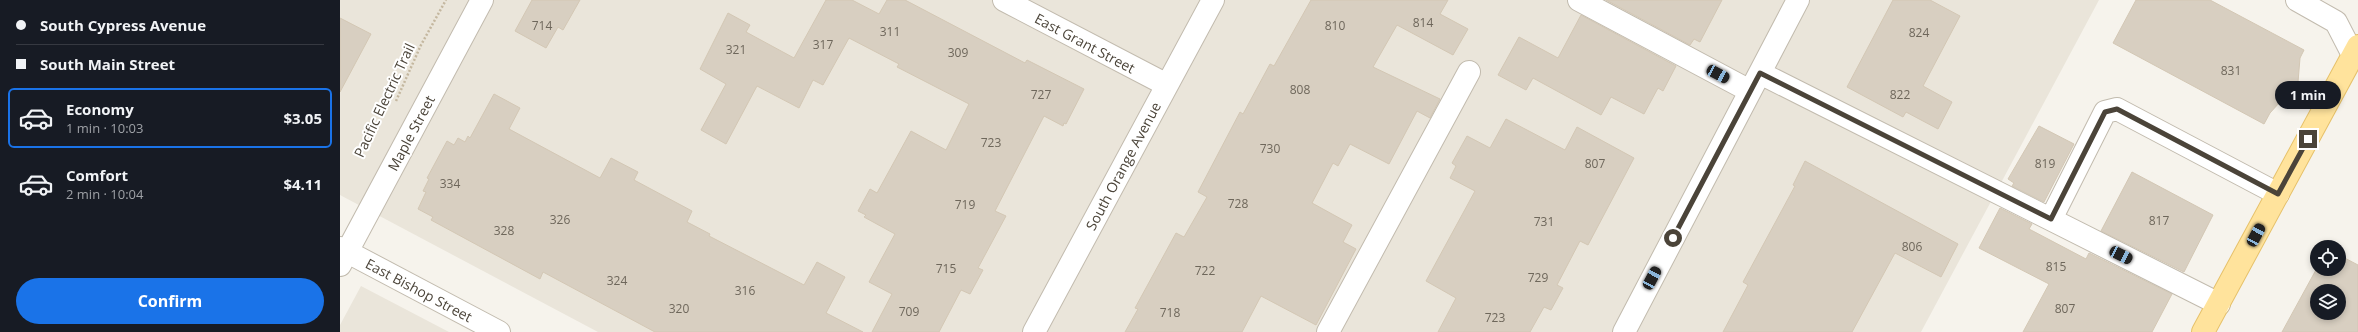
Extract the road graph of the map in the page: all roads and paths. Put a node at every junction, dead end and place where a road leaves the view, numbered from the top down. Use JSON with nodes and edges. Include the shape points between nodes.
{"nodes":[{"id":1,"x":446,"y":0,"type":"edge"},
{"id":2,"x":482,"y":0,"type":"edge"},
{"id":3,"x":1004,"y":0,"type":"edge"},
{"id":4,"x":1213,"y":0,"type":"edge"},
{"id":5,"x":1579,"y":0,"type":"edge"},
{"id":6,"x":1798,"y":0,"type":"edge"},
{"id":7,"x":2297,"y":0,"type":"edge"},
{"id":8,"x":2356,"y":53,"type":"edge"},
{"id":9,"x":1469,"y":72,"type":"dead end"},
{"id":10,"x":1755,"y":82,"type":"junction"},
{"id":11,"x":1167,"y":85,"type":"junction"},
{"id":12,"x":395,"y":105,"type":"dead end"},
{"id":13,"x":2278,"y":194,"type":"junction"},
{"id":14,"x":2051,"y":219,"type":"junction"},
{"id":15,"x":342,"y":255,"type":"edge"},
{"id":16,"x":2218,"y":304,"type":"junction"},
{"id":17,"x":499,"y":332,"type":"edge"},
{"id":18,"x":1034,"y":332,"type":"edge"},
{"id":19,"x":1328,"y":332,"type":"edge"},
{"id":20,"x":1624,"y":332,"type":"edge"},
{"id":21,"x":2203,"y":332,"type":"edge"}],
"edges":[{"from":1,"to":12,"type":"path","name":"Pacific Electric Trail","via":[[421,45]]},
{"from":2,"to":15,"type":"street","name":"Maple Street"},
{"from":3,"to":11,"type":"street","name":"East Grant Street"},
{"from":4,"to":11,"type":"street","name":"South Orange Avenue"},
{"from":5,"to":10,"type":"street"},
{"from":6,"to":10,"type":"street"},
{"from":7,"to":8,"type":"street","via":[[2336,22]]},
{"from":8,"to":13,"type":"main road"},
{"from":9,"to":19,"type":"street"},
{"from":10,"to":14,"type":"street"},
{"from":10,"to":20,"type":"street"},
{"from":11,"to":18,"type":"street","name":"South Orange Avenue"},
{"from":13,"to":14,"type":"street","via":[[2117,109],[2105,112]]},
{"from":13,"to":16,"type":"main road"},
{"from":14,"to":16,"type":"street"},
{"from":15,"to":17,"type":"street","name":"East Bishop Street"},
{"from":16,"to":21,"type":"main road"}]}
